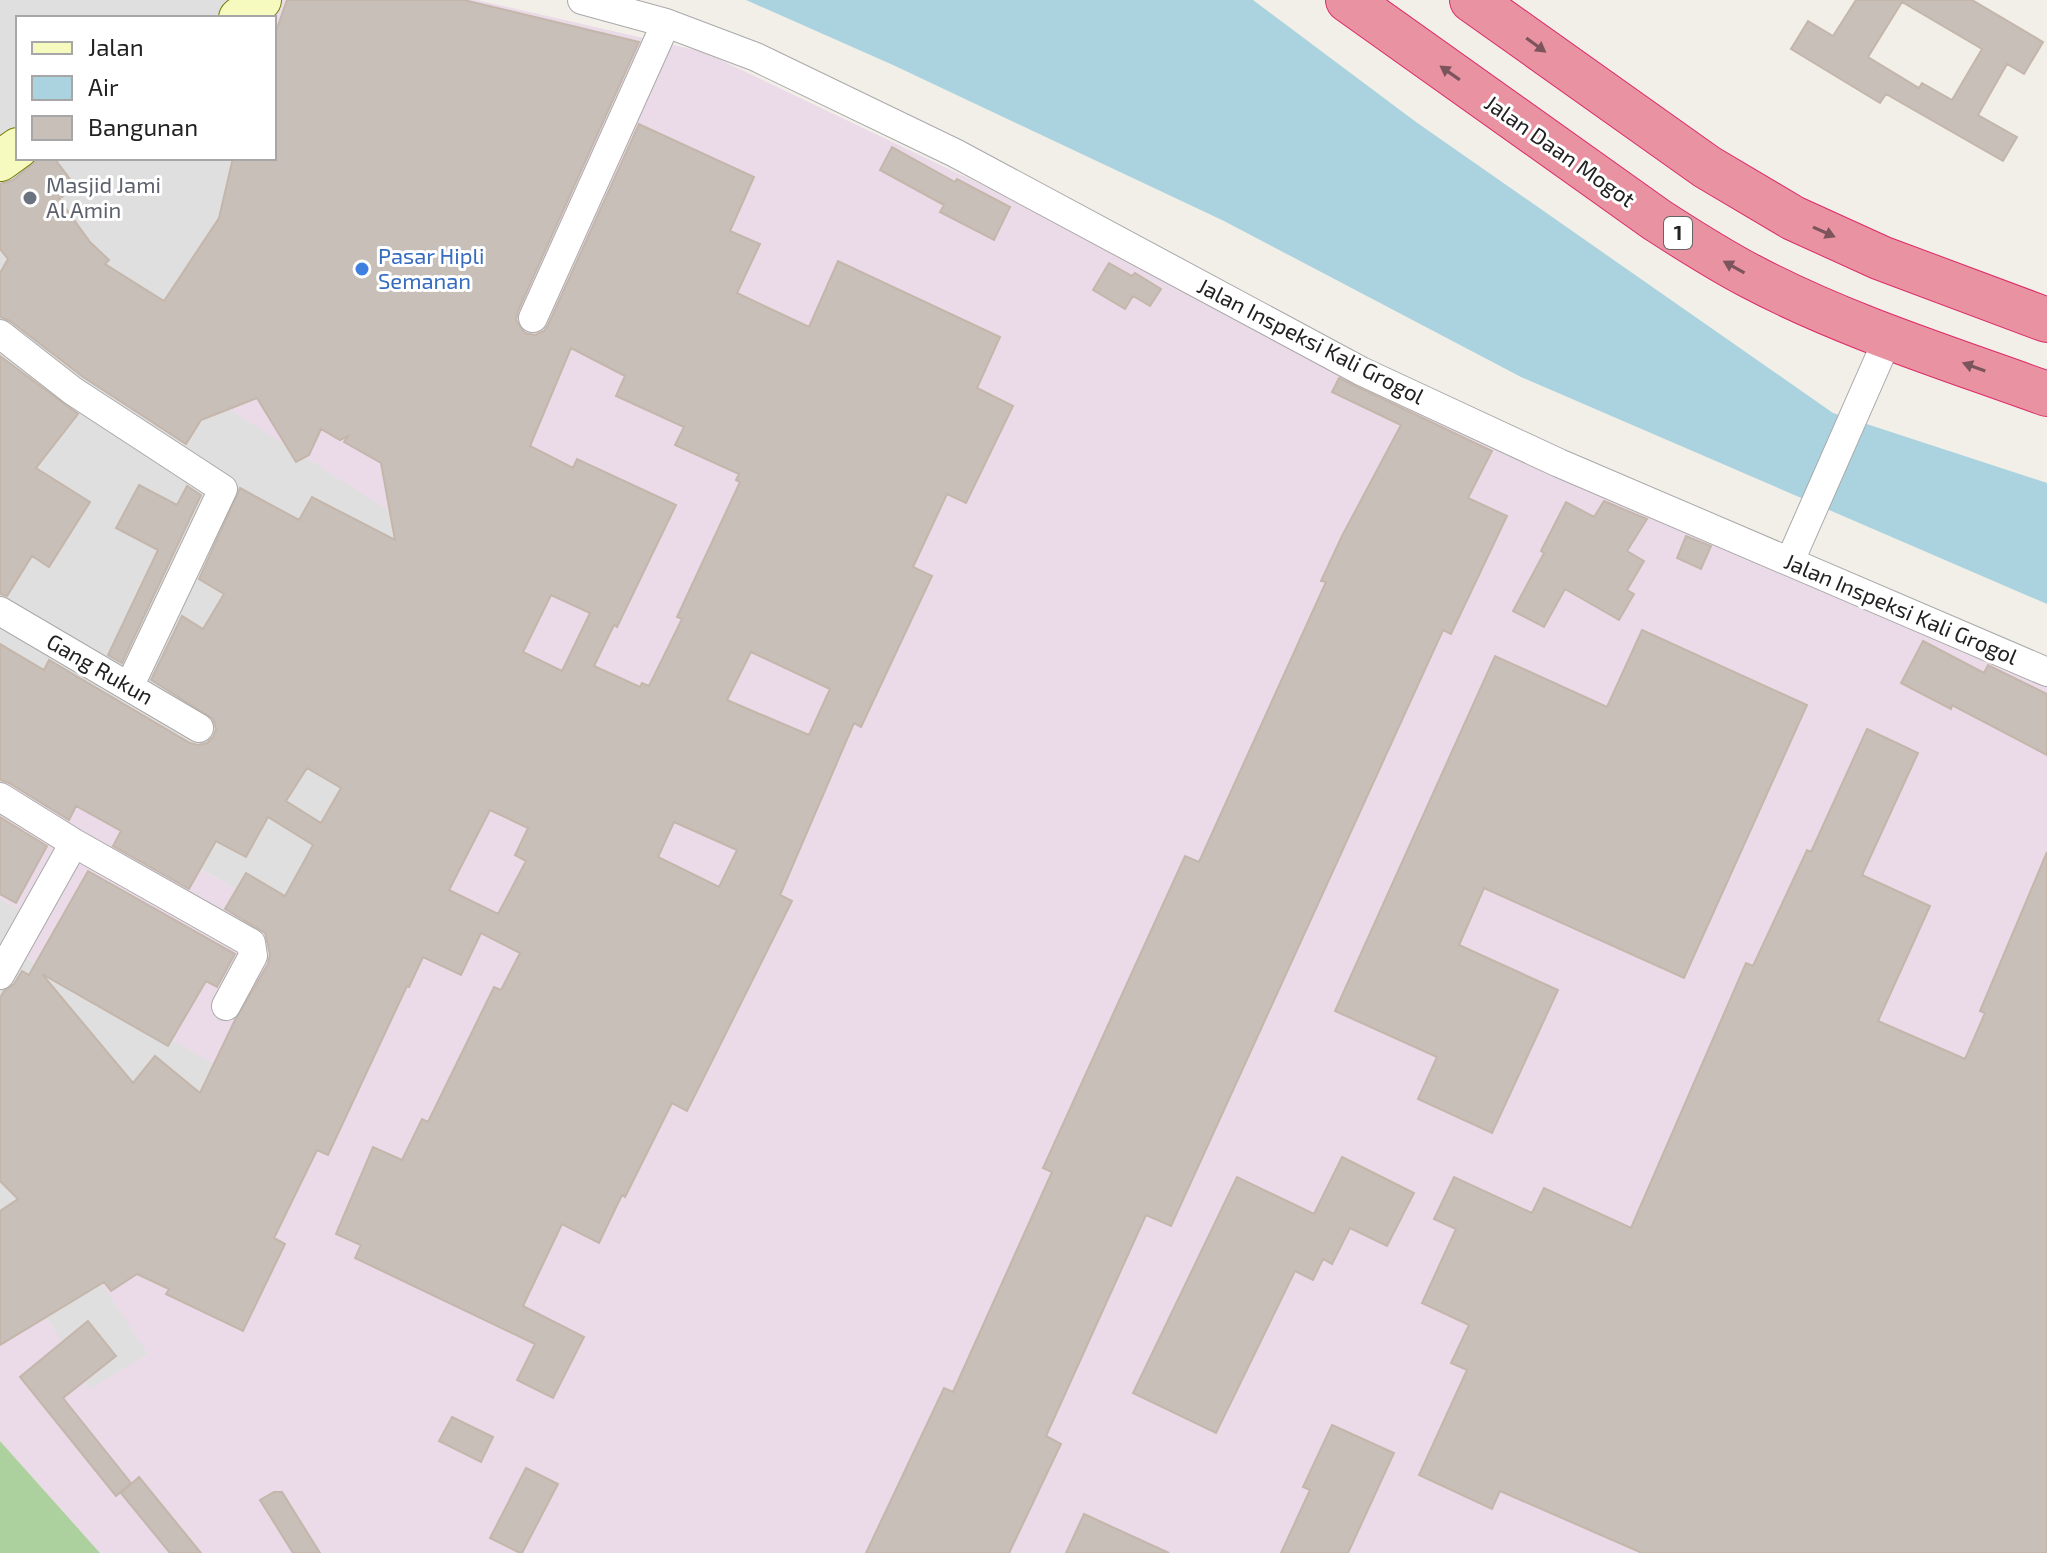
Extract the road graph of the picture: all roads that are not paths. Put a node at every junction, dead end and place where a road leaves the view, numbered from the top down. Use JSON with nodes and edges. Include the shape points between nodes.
{"nodes":[{"id":1,"x":261,"y":0,"type":"edge"},
{"id":2,"x":582,"y":0,"type":"edge"},
{"id":3,"x":1348,"y":0,"type":"edge"},
{"id":4,"x":1472,"y":0,"type":"edge"},
{"id":5,"x":241,"y":16,"type":"edge"},
{"id":6,"x":666,"y":23,"type":"junction"},
{"id":7,"x":533,"y":318,"type":"dead end"},
{"id":8,"x":2047,"y":320,"type":"edge"},
{"id":9,"x":0,"y":334,"type":"edge"},
{"id":10,"x":1885,"y":344,"type":"junction"},
{"id":11,"x":2047,"y":394,"type":"edge"},
{"id":12,"x":1792,"y":555,"type":"junction"},
{"id":13,"x":0,"y":611,"type":"edge"},
{"id":14,"x":2047,"y":672,"type":"edge"},
{"id":15,"x":130,"y":685,"type":"junction"},
{"id":16,"x":199,"y":728,"type":"dead end"},
{"id":17,"x":0,"y":797,"type":"edge"},
{"id":18,"x":74,"y":843,"type":"junction"},
{"id":19,"x":0,"y":975,"type":"edge"},
{"id":20,"x":226,"y":1006,"type":"dead end"}],
"edges":[{"from":1,"to":5,"type":"street"},
{"from":2,"to":6,"type":"street","name":"Jalan Inspeksi Kali Grogol"},
{"from":10,"to":3,"type":"highway","name":"Jalan Daan Mogot","number":"1","one_way":true,"via":[[1703,250]]},
{"from":4,"to":8,"type":"highway","one_way":true,"via":[[1707,167],[1793,218],[1881,258]]},
{"from":6,"to":7,"type":"street"},
{"from":6,"to":12,"type":"street","name":"Jalan Inspeksi Kali Grogol","via":[[756,57],[955,153],[1361,371],[1559,463]]},
{"from":9,"to":15,"type":"street","via":[[73,391],[223,489]]},
{"from":11,"to":10,"type":"highway","name":"Jalan Daan Mogot","number":"1","one_way":true},
{"from":10,"to":12,"type":"street"},
{"from":12,"to":14,"type":"street","name":"Jalan Inspeksi Kali Grogol"},
{"from":13,"to":15,"type":"street","name":"Gang Rukun"},
{"from":15,"to":16,"type":"street","name":"Gang Rukun"},
{"from":17,"to":18,"type":"street"},
{"from":18,"to":19,"type":"street"},
{"from":18,"to":20,"type":"street","via":[[251,943],[253,956]]}]}
